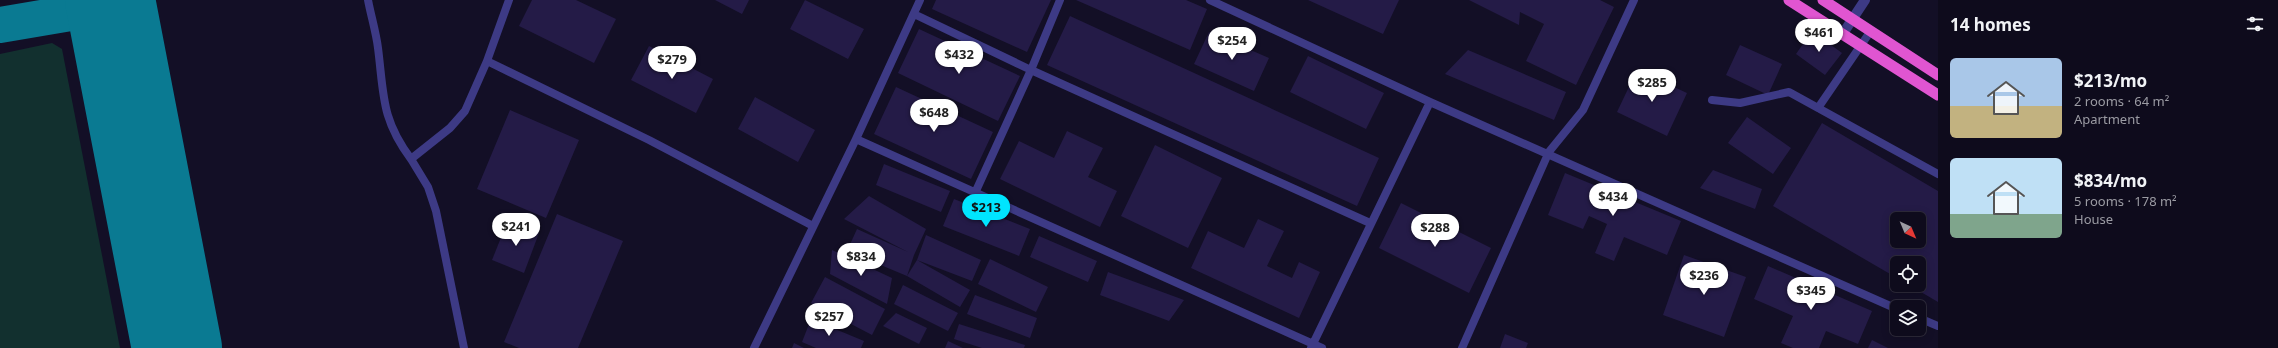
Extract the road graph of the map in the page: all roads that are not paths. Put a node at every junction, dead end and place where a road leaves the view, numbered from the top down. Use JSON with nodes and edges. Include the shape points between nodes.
{"nodes":[{"id":1,"x":368,"y":0,"type":"edge"},
{"id":2,"x":509,"y":0,"type":"edge"},
{"id":3,"x":920,"y":0,"type":"edge"},
{"id":4,"x":1060,"y":0,"type":"edge"},
{"id":5,"x":1210,"y":0,"type":"edge"},
{"id":6,"x":1634,"y":0,"type":"edge"},
{"id":7,"x":1790,"y":0,"type":"edge"},
{"id":8,"x":1823,"y":0,"type":"edge"},
{"id":9,"x":1866,"y":0,"type":"edge"},
{"id":10,"x":914,"y":14,"type":"junction"},
{"id":11,"x":1852,"y":20,"type":"junction"},
{"id":12,"x":1870,"y":32,"type":"junction"},
{"id":13,"x":1842,"y":35,"type":"junction"},
{"id":14,"x":1860,"y":47,"type":"junction"},
{"id":15,"x":487,"y":61,"type":"junction"},
{"id":16,"x":1032,"y":70,"type":"junction"},
{"id":17,"x":1938,"y":75,"type":"edge"},
{"id":18,"x":1938,"y":95,"type":"edge"},
{"id":19,"x":1712,"y":100,"type":"dead end"},
{"id":20,"x":1430,"y":102,"type":"junction"},
{"id":21,"x":1818,"y":108,"type":"junction"},
{"id":22,"x":856,"y":139,"type":"junction"},
{"id":23,"x":1548,"y":154,"type":"junction"},
{"id":24,"x":411,"y":159,"type":"junction"},
{"id":25,"x":1938,"y":174,"type":"edge"},
{"id":26,"x":975,"y":193,"type":"junction"},
{"id":27,"x":1370,"y":223,"type":"junction"},
{"id":28,"x":813,"y":226,"type":"junction"},
{"id":29,"x":1890,"y":306,"type":"edge"},
{"id":30,"x":1926,"y":321,"type":"edge"},
{"id":31,"x":1938,"y":326,"type":"edge"},
{"id":32,"x":1312,"y":346,"type":"edge"},
{"id":33,"x":464,"y":348,"type":"edge"},
{"id":34,"x":754,"y":348,"type":"edge"},
{"id":35,"x":1322,"y":348,"type":"edge"},
{"id":36,"x":1462,"y":348,"type":"edge"}],
"edges":[{"from":1,"to":24,"type":"lane","via":[[378,47],[388,119]]},
{"from":2,"to":15,"type":"lane"},
{"from":3,"to":10,"type":"lane"},
{"from":4,"to":16,"type":"lane"},
{"from":5,"to":20,"type":"lane"},
{"from":6,"to":23,"type":"lane","via":[[1583,110]]},
{"from":7,"to":13,"type":"highway"},
{"from":8,"to":11,"type":"highway"},
{"from":9,"to":11,"type":"street"},
{"from":10,"to":16,"type":"lane"},
{"from":10,"to":22,"type":"lane"},
{"from":11,"to":12,"type":"highway"},
{"from":11,"to":13,"type":"street"},
{"from":12,"to":14,"type":"lane"},
{"from":12,"to":17,"type":"highway"},
{"from":13,"to":14,"type":"highway"},
{"from":14,"to":18,"type":"highway"},
{"from":14,"to":21,"type":"lane"},
{"from":15,"to":24,"type":"lane","via":[[465,111],[450,128]]},
{"from":15,"to":28,"type":"lane","via":[[650,140]]},
{"from":16,"to":26,"type":"lane"},
{"from":16,"to":27,"type":"lane"},
{"from":19,"to":21,"type":"lane","via":[[1740,103],[1789,92]]},
{"from":20,"to":23,"type":"lane"},
{"from":20,"to":27,"type":"lane"},
{"from":21,"to":25,"type":"lane"},
{"from":22,"to":26,"type":"lane"},
{"from":22,"to":28,"type":"lane"},
{"from":23,"to":29,"type":"lane"},
{"from":23,"to":36,"type":"lane"},
{"from":24,"to":33,"type":"lane","via":[[428,187],[436,211]]},
{"from":26,"to":32,"type":"lane"},
{"from":27,"to":32,"type":"lane"},
{"from":28,"to":34,"type":"lane"},
{"from":30,"to":31,"type":"lane"},
{"from":32,"to":35,"type":"lane"}]}
